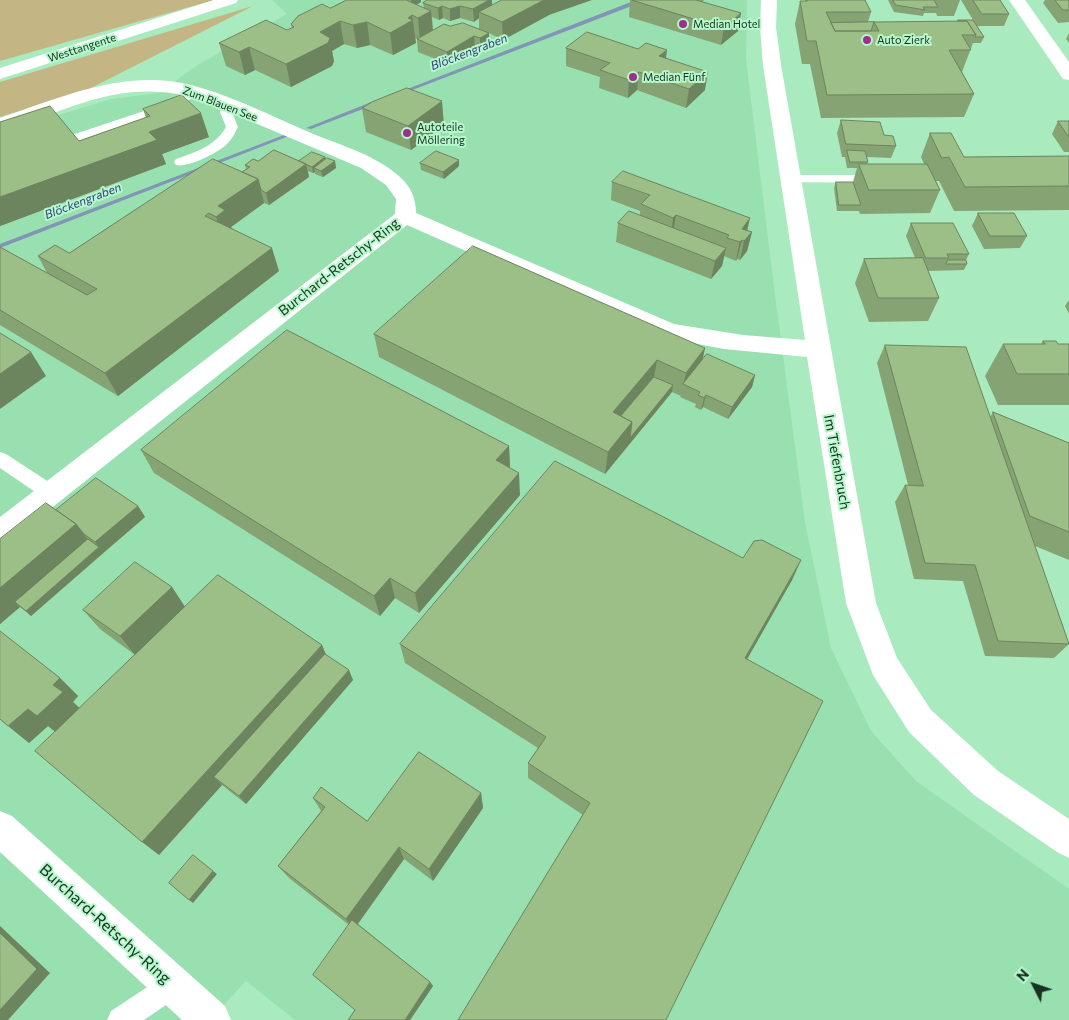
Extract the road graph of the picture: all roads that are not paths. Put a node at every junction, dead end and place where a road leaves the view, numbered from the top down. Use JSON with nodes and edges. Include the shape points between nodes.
{"nodes":[{"id":1,"x":230,"y":0,"type":"edge"},
{"id":2,"x":769,"y":0,"type":"edge"},
{"id":3,"x":1016,"y":0,"type":"edge"},
{"id":4,"x":163,"y":21,"type":"junction"},
{"id":5,"x":0,"y":64,"type":"edge"},
{"id":6,"x":0,"y":74,"type":"edge"},
{"id":7,"x":1069,"y":75,"type":"edge"},
{"id":8,"x":194,"y":92,"type":"junction"},
{"id":9,"x":229,"y":106,"type":"junction"},
{"id":10,"x":0,"y":124,"type":"edge"},
{"id":11,"x":77,"y":138,"type":"edge"},
{"id":12,"x":181,"y":162,"type":"dead end"},
{"id":13,"x":877,"y":178,"type":"edge"},
{"id":14,"x":791,"y":180,"type":"junction"},
{"id":15,"x":405,"y":216,"type":"junction"},
{"id":16,"x":818,"y":349,"type":"junction"},
{"id":17,"x":0,"y":458,"type":"edge"},
{"id":18,"x":51,"y":493,"type":"junction"},
{"id":19,"x":0,"y":533,"type":"edge"},
{"id":20,"x":0,"y":828,"type":"edge"},
{"id":21,"x":1069,"y":840,"type":"edge"},
{"id":22,"x":173,"y":985,"type":"junction"},
{"id":23,"x":120,"y":1020,"type":"edge"},
{"id":24,"x":211,"y":1020,"type":"edge"}],
"edges":[{"from":1,"to":4,"type":"street","name":"Westtangente"},
{"from":2,"to":14,"type":"street","name":"Im Tiefenbruch","via":[[772,65]]},
{"from":3,"to":7,"type":"street"},
{"from":4,"to":5,"type":"street","name":"Westtangente"},
{"from":4,"to":6,"type":"street","name":"Westtangente"},
{"from":8,"to":9,"type":"street","name":"Zum Blauen See"},
{"from":8,"to":10,"type":"street","name":"Zum Blauen See","via":[[170,87],[134,86],[103,91]]},
{"from":8,"to":11,"type":"lane","via":[[157,110]]},
{"from":9,"to":12,"type":"lane","via":[[226,112],[232,127],[228,136],[217,147]]},
{"from":9,"to":15,"type":"street","name":"Zum Blauen See","via":[[368,164],[393,181],[406,198]]},
{"from":13,"to":14,"type":"lane"},
{"from":14,"to":16,"type":"street","name":"Im Tiefenbruch"},
{"from":15,"to":16,"type":"street","name":"Burchard-Retschy-Ring","via":[[668,331],[762,347]]},
{"from":15,"to":18,"type":"street","name":"Burchard-Retschy-Ring"},
{"from":16,"to":21,"type":"street","name":"Im Tiefenbruch","via":[[861,603],[884,665],[926,727],[986,783]]},
{"from":17,"to":18,"type":"lane"},
{"from":18,"to":19,"type":"street","name":"Burchard-Retschy-Ring"},
{"from":20,"to":22,"type":"street","name":"Burchard-Retschy-Ring"},
{"from":22,"to":23,"type":"lane"},
{"from":22,"to":24,"type":"street","name":"Burchard-Retschy-Ring"}]}
